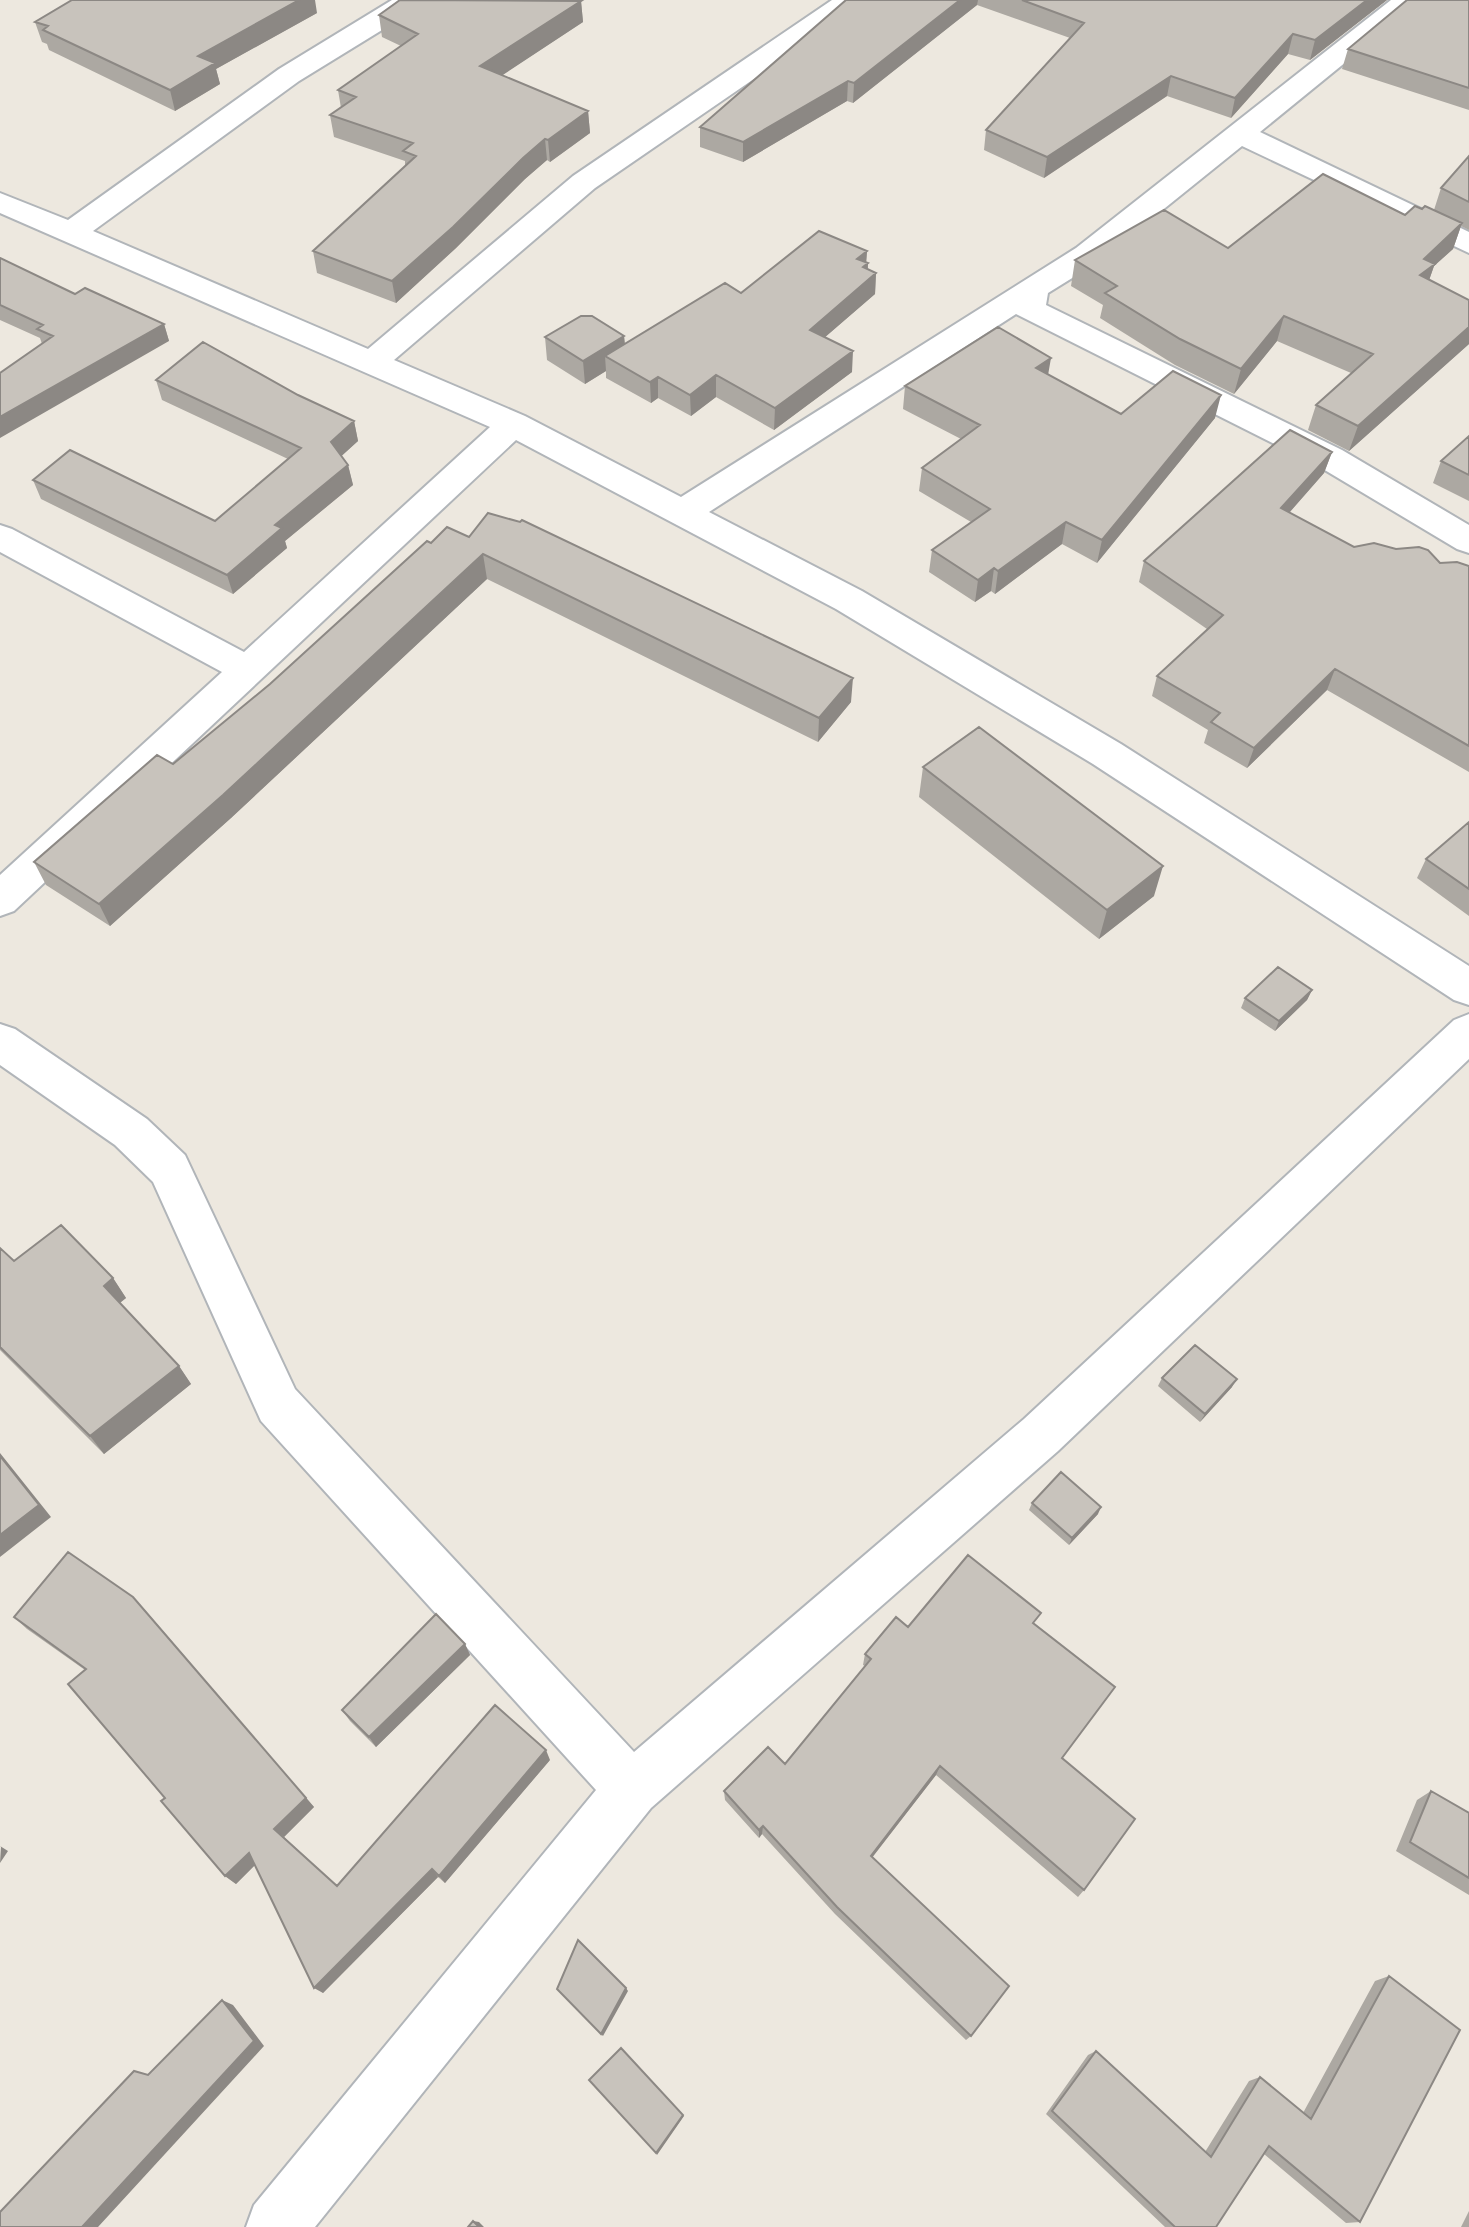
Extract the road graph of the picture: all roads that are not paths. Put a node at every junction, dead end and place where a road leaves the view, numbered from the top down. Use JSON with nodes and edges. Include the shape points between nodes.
{"nodes":[{"id":1,"x":411,"y":0,"type":"edge"},
{"id":2,"x":850,"y":0,"type":"edge"},
{"id":3,"x":1408,"y":0,"type":"edge"},
{"id":4,"x":1238,"y":133,"type":"junction"},
{"id":5,"x":0,"y":202,"type":"edge"},
{"id":6,"x":70,"y":233,"type":"junction"},
{"id":7,"x":1469,"y":244,"type":"edge"},
{"id":8,"x":1033,"y":289,"type":"junction"},
{"id":9,"x":371,"y":363,"type":"junction"},
{"id":10,"x":513,"y":424,"type":"junction"},
{"id":11,"x":682,"y":513,"type":"junction"},
{"id":12,"x":0,"y":537,"type":"edge"},
{"id":13,"x":1469,"y":541,"type":"edge"},
{"id":14,"x":248,"y":670,"type":"junction"},
{"id":15,"x":0,"y":900,"type":"edge"},
{"id":16,"x":1469,"y":988,"type":"edge"},
{"id":17,"x":1469,"y":1032,"type":"edge"},
{"id":18,"x":0,"y":1042,"type":"edge"},
{"id":19,"x":632,"y":1789,"type":"junction"},
{"id":20,"x":276,"y":2227,"type":"edge"}],
"edges":[{"from":1,"to":6,"type":"street","via":[[289,75]]},
{"from":2,"to":9,"type":"street","via":[[584,182]]},
{"from":3,"to":4,"type":"street"},
{"from":4,"to":7,"type":"street"},
{"from":4,"to":8,"type":"street","via":[[1087,255]]},
{"from":5,"to":6,"type":"street"},
{"from":6,"to":9,"type":"street"},
{"from":8,"to":11,"type":"street"},
{"from":8,"to":13,"type":"street","via":[[1029,309],[1330,458]]},
{"from":9,"to":10,"type":"street"},
{"from":10,"to":11,"type":"street"},
{"from":10,"to":14,"type":"street"},
{"from":11,"to":16,"type":"street","via":[[849,600],[1107,754]]},
{"from":12,"to":14,"type":"street"},
{"from":14,"to":15,"type":"street"},
{"from":17,"to":19,"type":"street","via":[[1041,1435]]},
{"from":18,"to":19,"type":"street","via":[[131,1132],[169,1169],[278,1405]]},
{"from":19,"to":20,"type":"street"}]}
